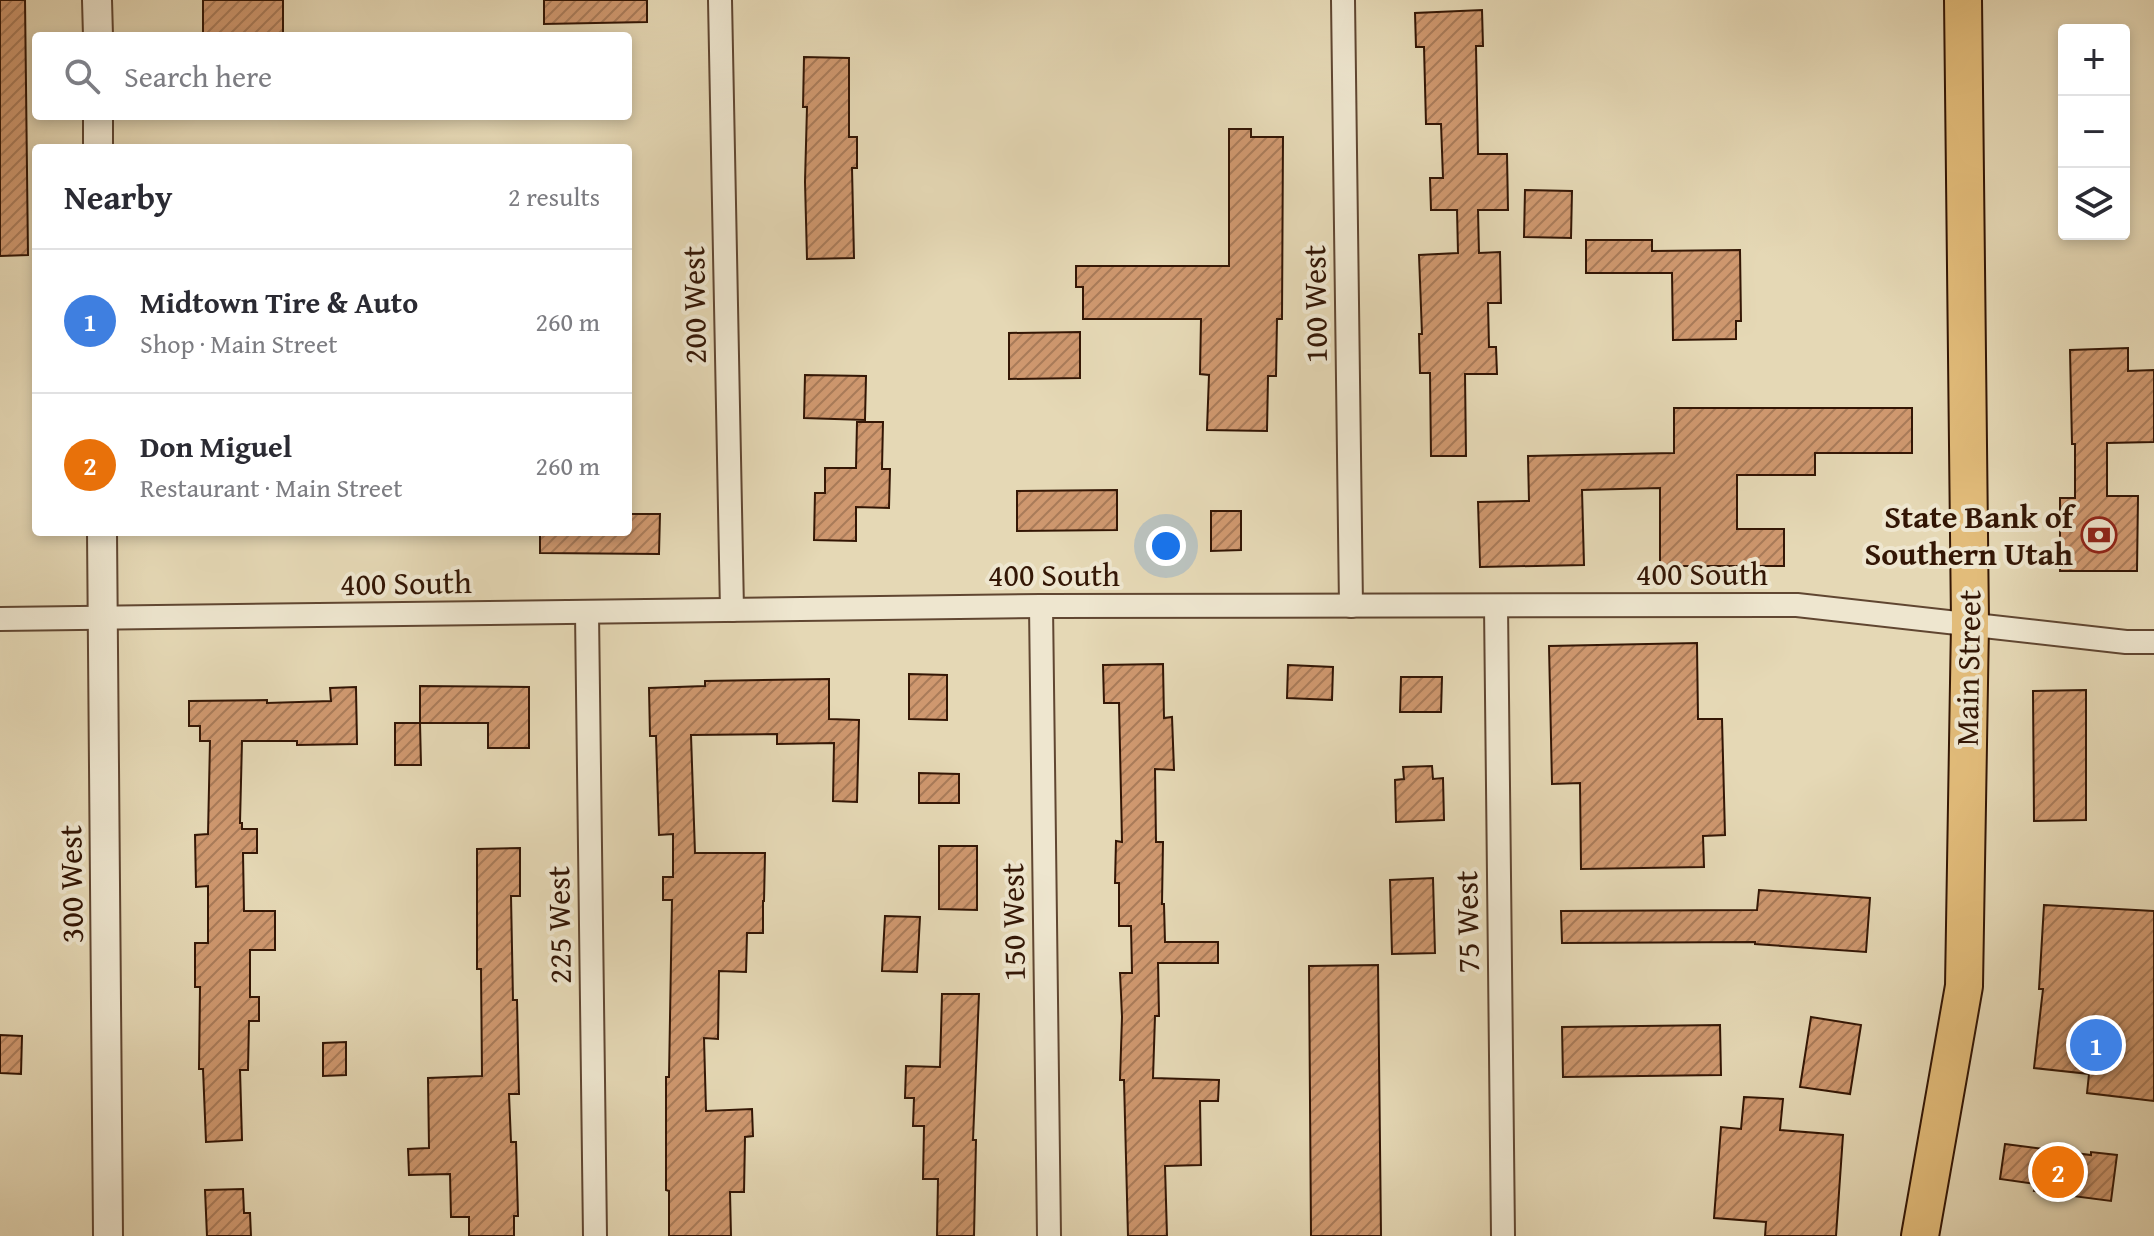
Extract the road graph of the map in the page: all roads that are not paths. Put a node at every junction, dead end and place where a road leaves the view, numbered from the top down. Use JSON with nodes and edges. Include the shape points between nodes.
{"nodes":[{"id":1,"x":97,"y":0,"type":"edge"},
{"id":2,"x":720,"y":0,"type":"edge"},
{"id":3,"x":1343,"y":0,"type":"edge"},
{"id":4,"x":1963,"y":0,"type":"edge"},
{"id":5,"x":98,"y":32,"type":"edge"},
{"id":6,"x":98,"y":120,"type":"edge"},
{"id":7,"x":98,"y":144,"type":"edge"},
{"id":8,"x":102,"y":536,"type":"edge"},
{"id":9,"x":1041,"y":606,"type":"junction"},
{"id":10,"x":1351,"y":606,"type":"junction"},
{"id":11,"x":1496,"y":606,"type":"junction"},
{"id":12,"x":732,"y":610,"type":"junction"},
{"id":13,"x":587,"y":613,"type":"junction"},
{"id":14,"x":102,"y":618,"type":"junction"},
{"id":15,"x":0,"y":619,"type":"edge"},
{"id":16,"x":1970,"y":623,"type":"junction"},
{"id":17,"x":2154,"y":642,"type":"edge"},
{"id":18,"x":108,"y":1236,"type":"edge"},
{"id":19,"x":595,"y":1236,"type":"edge"},
{"id":20,"x":1049,"y":1236,"type":"edge"},
{"id":21,"x":1503,"y":1236,"type":"edge"},
{"id":22,"x":1920,"y":1236,"type":"edge"}],
"edges":[{"from":1,"to":5,"type":"street"},
{"from":2,"to":12,"type":"street","name":"200 West"},
{"from":3,"to":10,"type":"street","name":"100 West"},
{"from":4,"to":16,"type":"main road","name":"Main Street"},
{"from":6,"to":7,"type":"street"},
{"from":8,"to":14,"type":"street","name":"300 West"},
{"from":9,"to":10,"type":"street","name":"400 South"},
{"from":9,"to":12,"type":"street","name":"400 South"},
{"from":9,"to":20,"type":"street","name":"150 West"},
{"from":10,"to":11,"type":"street","name":"400 South"},
{"from":11,"to":16,"type":"street","name":"400 South","via":[[1797,605]]},
{"from":11,"to":21,"type":"street","name":"75 West"},
{"from":12,"to":13,"type":"street","name":"400 South"},
{"from":13,"to":14,"type":"street","name":"400 South"},
{"from":13,"to":19,"type":"street","name":"225 West"},
{"from":14,"to":15,"type":"street","name":"400 South"},
{"from":14,"to":18,"type":"street","name":"300 West"},
{"from":16,"to":17,"type":"street","name":"400 South"},
{"from":16,"to":22,"type":"main road","name":"Main Street","via":[[1964,986]]}]}
